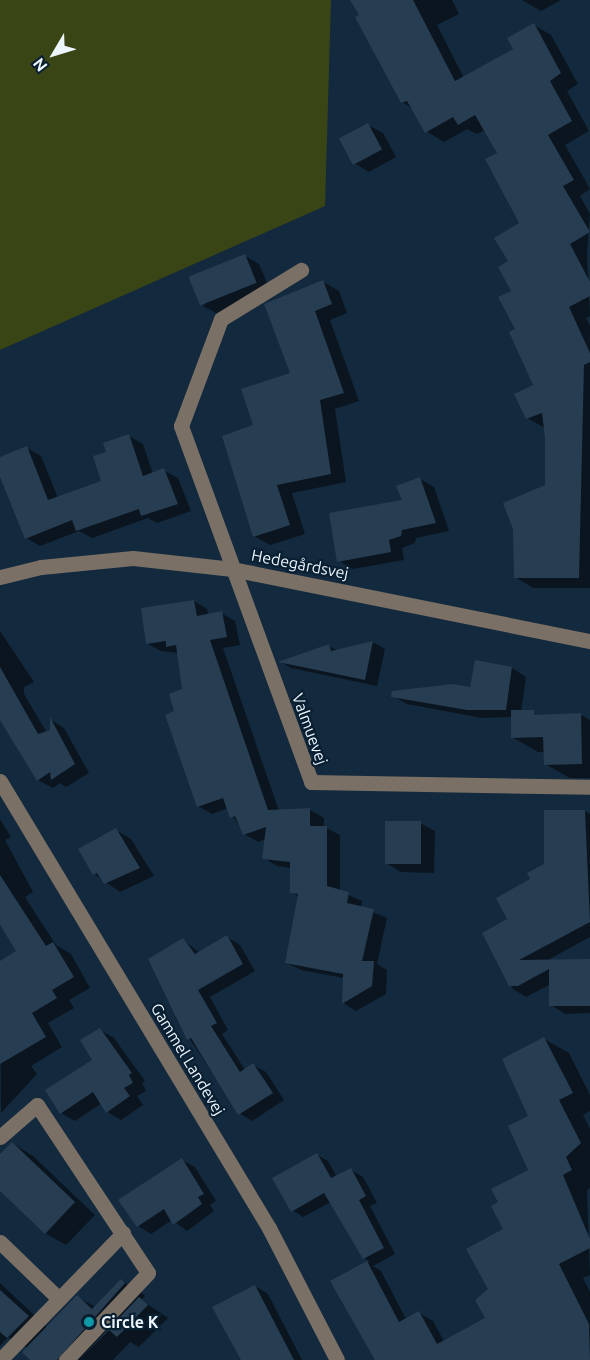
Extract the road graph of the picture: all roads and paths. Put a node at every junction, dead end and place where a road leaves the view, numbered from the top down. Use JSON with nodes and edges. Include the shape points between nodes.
{"nodes":[{"id":1,"x":301,"y":270,"type":"dead end"},
{"id":2,"x":232,"y":569,"type":"junction"},
{"id":3,"x":0,"y":577,"type":"edge"},
{"id":4,"x":590,"y":641,"type":"edge"},
{"id":5,"x":0,"y":781,"type":"edge"},
{"id":6,"x":590,"y":787,"type":"edge"},
{"id":7,"x":0,"y":1137,"type":"edge"},
{"id":8,"x":123,"y":1233,"type":"junction"},
{"id":9,"x":0,"y":1242,"type":"edge"},
{"id":10,"x":59,"y":1299,"type":"junction"},
{"id":11,"x":0,"y":1360,"type":"edge"},
{"id":12,"x":66,"y":1360,"type":"edge"},
{"id":13,"x":337,"y":1360,"type":"edge"}],
"edges":[{"from":1,"to":2,"type":"street","name":"Valmuevej","via":[[221,319],[181,426]]},
{"from":2,"to":3,"type":"street","name":"Hedegårdsvej","via":[[132,558],[40,567]]},
{"from":2,"to":4,"type":"street","name":"Hedegårdsvej"},
{"from":2,"to":6,"type":"street","name":"Valmuevej","via":[[311,782]]},
{"from":5,"to":13,"type":"street","name":"Gammel Landevej","via":[[269,1228]]},
{"from":7,"to":8,"type":"street","via":[[37,1105]]},
{"from":8,"to":10,"type":"street"},
{"from":8,"to":12,"type":"street","via":[[148,1273]]},
{"from":9,"to":10,"type":"street"},
{"from":10,"to":11,"type":"street"}]}
